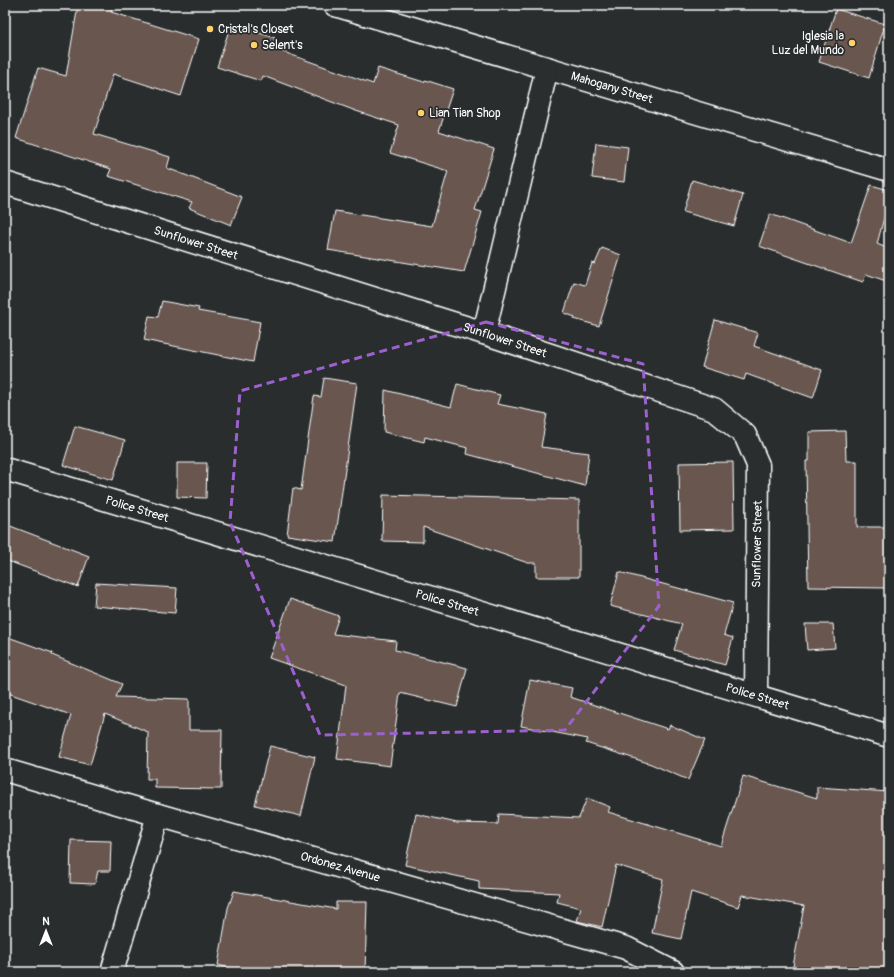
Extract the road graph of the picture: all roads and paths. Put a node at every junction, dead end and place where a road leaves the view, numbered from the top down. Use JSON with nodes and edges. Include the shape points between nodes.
{"nodes":[{"id":1,"x":335,"y":5,"type":"edge"},
{"id":2,"x":547,"y":68,"type":"junction"},
{"id":3,"x":889,"y":170,"type":"edge"},
{"id":4,"x":5,"y":183,"type":"edge"},
{"id":5,"x":484,"y":332,"type":"junction"},
{"id":6,"x":5,"y":469,"type":"edge"},
{"id":7,"x":756,"y":695,"type":"junction"},
{"id":8,"x":889,"y":736,"type":"edge"},
{"id":9,"x":5,"y":770,"type":"edge"},
{"id":10,"x":158,"y":815,"type":"junction"},
{"id":11,"x":112,"y":972,"type":"edge"},
{"id":12,"x":672,"y":972,"type":"edge"}],
"edges":[{"from":1,"to":2,"type":"street","name":"Mahogany Street"},
{"from":2,"to":3,"type":"street","name":"Mahogany Street"},
{"from":2,"to":5,"type":"street"},
{"from":4,"to":5,"type":"street","name":"Sunflower Street"},
{"from":5,"to":7,"type":"street","name":"Sunflower Street","via":[[714,409],[745,435],[758,465]]},
{"from":6,"to":7,"type":"street","name":"Police Street"},
{"from":7,"to":8,"type":"street","name":"Police Street"},
{"from":9,"to":10,"type":"street","name":"Ordonez Avenue"},
{"from":10,"to":11,"type":"street"},
{"from":10,"to":12,"type":"street","name":"Ordonez Avenue","via":[[626,948]]}]}
